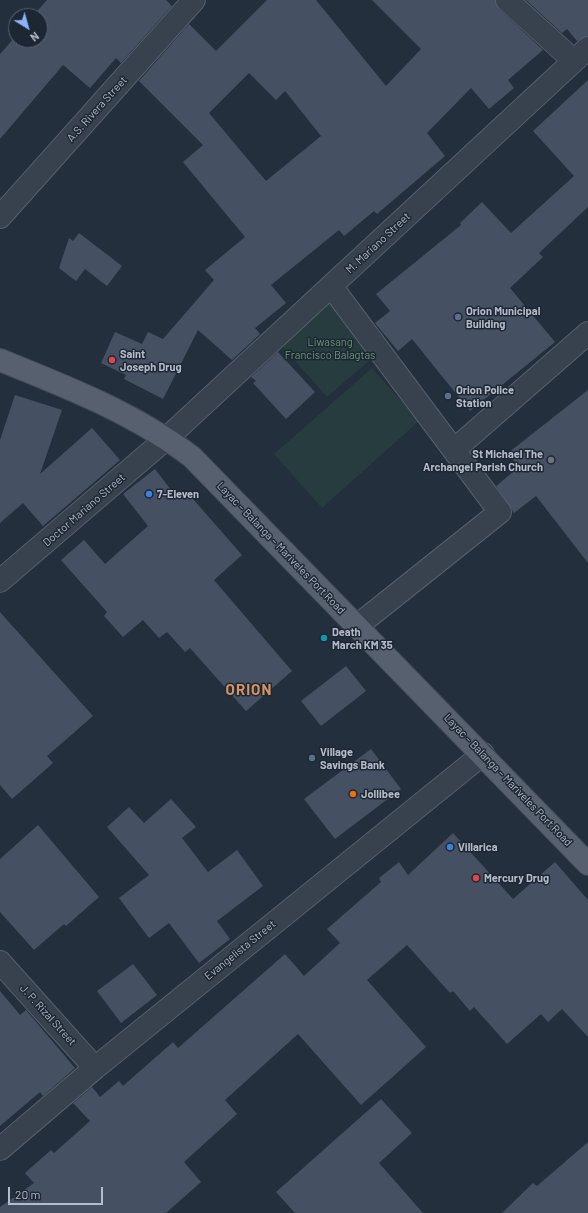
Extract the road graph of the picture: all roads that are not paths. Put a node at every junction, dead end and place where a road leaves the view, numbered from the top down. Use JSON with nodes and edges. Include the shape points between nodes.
{"nodes":[{"id":1,"x":194,"y":0,"type":"edge"},
{"id":2,"x":507,"y":0,"type":"edge"},
{"id":3,"x":581,"y":55,"type":"edge"},
{"id":4,"x":0,"y":217,"type":"edge"},
{"id":5,"x":331,"y":286,"type":"junction"},
{"id":6,"x":588,"y":333,"type":"edge"},
{"id":7,"x":0,"y":360,"type":"edge"},
{"id":8,"x":167,"y":438,"type":"junction"},
{"id":9,"x":454,"y":450,"type":"junction"},
{"id":10,"x":0,"y":581,"type":"edge"},
{"id":11,"x":357,"y":626,"type":"junction"},
{"id":12,"x":483,"y":754,"type":"junction"},
{"id":13,"x":588,"y":864,"type":"edge"},
{"id":14,"x":0,"y":962,"type":"edge"},
{"id":15,"x":95,"y":1068,"type":"junction"},
{"id":16,"x":0,"y":1149,"type":"edge"}],
"edges":[{"from":1,"to":4,"type":"street","name":"A.S. Rivera Street"},
{"from":2,"to":3,"type":"street"},
{"from":3,"to":5,"type":"street","name":"M. Mariano Street"},
{"from":5,"to":8,"type":"street","name":"M. Mariano Street"},
{"from":5,"to":9,"type":"street"},
{"from":6,"to":9,"type":"street"},
{"from":7,"to":8,"type":"main road","name":"Layac – Balanga – Mariveles Port Road","via":[[87,395]]},
{"from":8,"to":10,"type":"street","name":"Doctor Mariano Street"},
{"from":8,"to":11,"type":"main road","name":"Layac – Balanga – Mariveles Port Road","via":[[192,457]]},
{"from":9,"to":11,"type":"street","via":[[500,512]]},
{"from":11,"to":12,"type":"main road","name":"Layac – Balanga – Mariveles Port Road"},
{"from":12,"to":13,"type":"main road","name":"Layac – Balanga – Mariveles Port Road"},
{"from":12,"to":15,"type":"street","name":"Evangelista Street"},
{"from":14,"to":15,"type":"street","name":"J. P. Rizal Street"},
{"from":15,"to":16,"type":"street","name":"Evangelista Street"}]}
